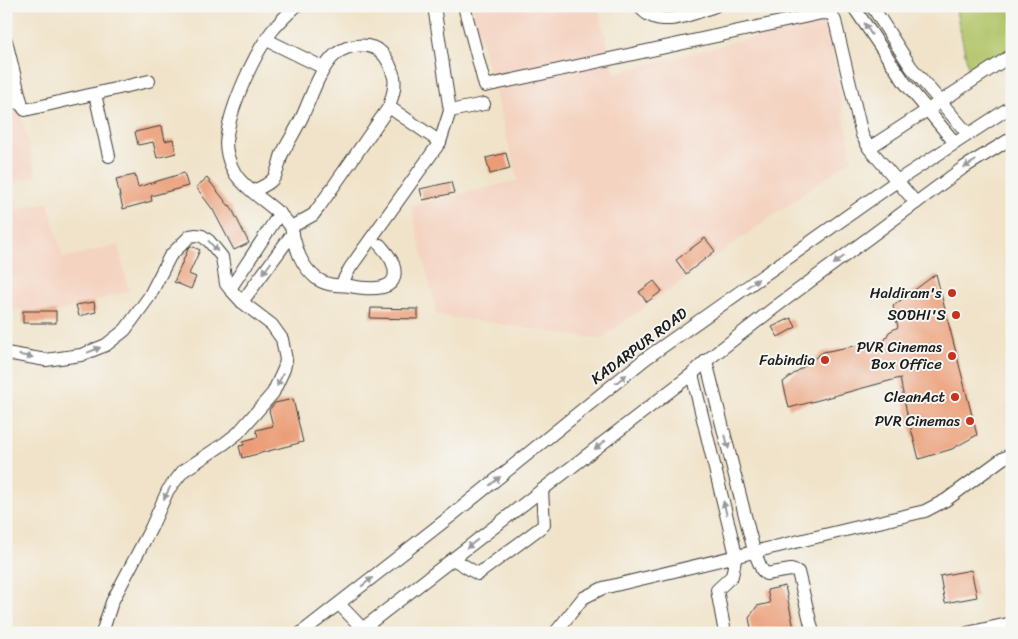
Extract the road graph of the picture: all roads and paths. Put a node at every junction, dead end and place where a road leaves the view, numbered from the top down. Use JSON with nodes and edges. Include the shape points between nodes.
{"nodes":[{"id":1,"x":296,"y":6,"type":"edge"},
{"id":2,"x":434,"y":6,"type":"edge"},
{"id":3,"x":464,"y":6,"type":"edge"},
{"id":4,"x":639,"y":6,"type":"edge"},
{"id":5,"x":715,"y":6,"type":"edge"},
{"id":6,"x":853,"y":6,"type":"edge"},
{"id":7,"x":872,"y":6,"type":"edge"},
{"id":8,"x":267,"y":40,"type":"junction"},
{"id":9,"x":6,"y":41,"type":"edge"},
{"id":10,"x":894,"y":42,"type":"junction"},
{"id":11,"x":883,"y":51,"type":"junction"},
{"id":12,"x":1012,"y":55,"type":"edge"},
{"id":13,"x":324,"y":68,"type":"junction"},
{"id":14,"x":917,"y":74,"type":"junction"},
{"id":15,"x":149,"y":81,"type":"dead end"},
{"id":16,"x":905,"y":83,"type":"junction"},
{"id":17,"x":95,"y":94,"type":"junction"},
{"id":18,"x":21,"y":101,"type":"junction"},
{"id":19,"x":940,"y":101,"type":"junction"},
{"id":20,"x":6,"y":104,"type":"edge"},
{"id":21,"x":484,"y":104,"type":"dead end"},
{"id":22,"x":1012,"y":106,"type":"edge"},
{"id":23,"x":389,"y":107,"type":"junction"},
{"id":24,"x":928,"y":110,"type":"junction"},
{"id":25,"x":450,"y":111,"type":"junction"},
{"id":26,"x":968,"y":134,"type":"junction"},
{"id":27,"x":1012,"y":138,"type":"edge"},
{"id":28,"x":440,"y":142,"type":"junction"},
{"id":29,"x":954,"y":143,"type":"junction"},
{"id":30,"x":869,"y":148,"type":"junction"},
{"id":31,"x":109,"y":156,"type":"dead end"},
{"id":32,"x":897,"y":181,"type":"junction"},
{"id":33,"x":253,"y":191,"type":"junction"},
{"id":34,"x":916,"y":203,"type":"junction"},
{"id":35,"x":280,"y":213,"type":"junction"},
{"id":36,"x":292,"y":230,"type":"junction"},
{"id":37,"x":380,"y":245,"type":"dead end"},
{"id":38,"x":341,"y":285,"type":"junction"},
{"id":39,"x":230,"y":289,"type":"junction"},
{"id":40,"x":242,"y":302,"type":"junction"},
{"id":41,"x":6,"y":353,"type":"edge"},
{"id":42,"x":706,"y":361,"type":"junction"},
{"id":43,"x":692,"y":374,"type":"junction"},
{"id":44,"x":721,"y":418,"type":"junction"},
{"id":45,"x":704,"y":422,"type":"junction"},
{"id":46,"x":1012,"y":454,"type":"edge"},
{"id":47,"x":736,"y":479,"type":"junction"},
{"id":48,"x":719,"y":483,"type":"junction"},
{"id":49,"x":542,"y":490,"type":"junction"},
{"id":50,"x":754,"y":551,"type":"junction"},
{"id":51,"x":736,"y":555,"type":"junction"},
{"id":52,"x":453,"y":559,"type":"junction"},
{"id":53,"x":339,"y":604,"type":"junction"},
{"id":54,"x":1012,"y":623,"type":"edge"},
{"id":55,"x":360,"y":631,"type":"edge"},
{"id":56,"x":102,"y":633,"type":"edge"},
{"id":57,"x":301,"y":633,"type":"edge"},
{"id":58,"x":555,"y":633,"type":"edge"},
{"id":59,"x":724,"y":633,"type":"edge"},
{"id":60,"x":813,"y":633,"type":"edge"},
{"id":61,"x":967,"y":633,"type":"edge"}],
"edges":[{"from":1,"to":8,"type":"street"},
{"from":2,"to":25,"type":"street"},
{"from":3,"to":30,"type":"street","via":[[485,86],[829,13],[835,22],[862,135]]},
{"from":4,"to":5,"type":"street","via":[[651,18],[664,20]]},
{"from":11,"to":6,"type":"street","one_way":true},
{"from":7,"to":10,"type":"street"},
{"from":8,"to":13,"type":"street"},
{"from":8,"to":33,"type":"street","via":[[247,77],[226,135],[227,153],[235,173]]},
{"from":9,"to":18,"type":"street"},
{"from":10,"to":11,"type":"street"},
{"from":10,"to":14,"type":"street"},
{"from":11,"to":16,"type":"street"},
{"from":12,"to":19,"type":"street"},
{"from":13,"to":23,"type":"street","via":[[335,55],[347,48],[364,46],[381,52],[394,78]]},
{"from":13,"to":33,"type":"street","via":[[274,176]]},
{"from":14,"to":16,"type":"street"},
{"from":14,"to":19,"type":"street"},
{"from":15,"to":17,"type":"street"},
{"from":16,"to":24,"type":"street"},
{"from":17,"to":18,"type":"street","via":[[28,110],[23,108]]},
{"from":17,"to":31,"type":"street"},
{"from":18,"to":20,"type":"street"},
{"from":19,"to":24,"type":"street"},
{"from":19,"to":26,"type":"street"},
{"from":21,"to":25,"type":"street"},
{"from":22,"to":26,"type":"street","name":"KADARPUR ROAD"},
{"from":23,"to":28,"type":"street"},
{"from":23,"to":36,"type":"street","via":[[320,207]]},
{"from":24,"to":29,"type":"street"},
{"from":24,"to":30,"type":"street"},
{"from":25,"to":28,"type":"street"},
{"from":26,"to":29,"type":"street","name":"KADARPUR ROAD"},
{"from":27,"to":34,"type":"street","one_way":true,"via":[[963,168]]},
{"from":28,"to":38,"type":"street"},
{"from":29,"to":32,"type":"street","name":"KADARPUR ROAD"},
{"from":30,"to":32,"type":"street"},
{"from":32,"to":34,"type":"street"},
{"from":53,"to":32,"type":"street","name":"KADARPUR ROAD","one_way":true,"via":[[645,360]]},
{"from":33,"to":35,"type":"street"},
{"from":34,"to":42,"type":"street","one_way":true},
{"from":35,"to":36,"type":"street"},
{"from":35,"to":39,"type":"street"},
{"from":36,"to":38,"type":"street","via":[[296,252],[304,265],[323,283]]},
{"from":36,"to":40,"type":"street","one_way":true},
{"from":37,"to":38,"type":"street","via":[[393,263],[394,272],[389,284],[366,289]]},
{"from":39,"to":40,"type":"street"},
{"from":41,"to":39,"type":"street","one_way":true,"via":[[46,360],[81,355],[106,345],[124,330],[149,296],[170,256],[190,236],[202,236],[216,248],[222,257],[226,284]]},
{"from":40,"to":56,"type":"street","one_way":true,"via":[[279,333],[286,360],[280,380],[273,393],[238,433],[184,471],[168,490],[112,602]]},
{"from":42,"to":43,"type":"street"},
{"from":42,"to":44,"type":"street"},
{"from":43,"to":45,"type":"street"},
{"from":43,"to":49,"type":"street","one_way":true},
{"from":44,"to":45,"type":"street"},
{"from":44,"to":47,"type":"street","one_way":true},
{"from":45,"to":48,"type":"street"},
{"from":46,"to":50,"type":"street","via":[[925,511]]},
{"from":47,"to":48,"type":"street"},
{"from":47,"to":50,"type":"street"},
{"from":51,"to":48,"type":"street","one_way":true},
{"from":49,"to":52,"type":"street","one_way":true},
{"from":49,"to":52,"type":"street","via":[[544,526],[478,574]]},
{"from":50,"to":51,"type":"street"},
{"from":50,"to":60,"type":"street","via":[[766,574],[798,572]]},
{"from":51,"to":58,"type":"street","via":[[592,592],[574,607]]},
{"from":51,"to":59,"type":"street","via":[[732,576],[717,590]]},
{"from":52,"to":55,"type":"street"},
{"from":53,"to":55,"type":"street"},
{"from":53,"to":57,"type":"street","name":"KADARPUR ROAD"},
{"from":54,"to":61,"type":"street"}]}
